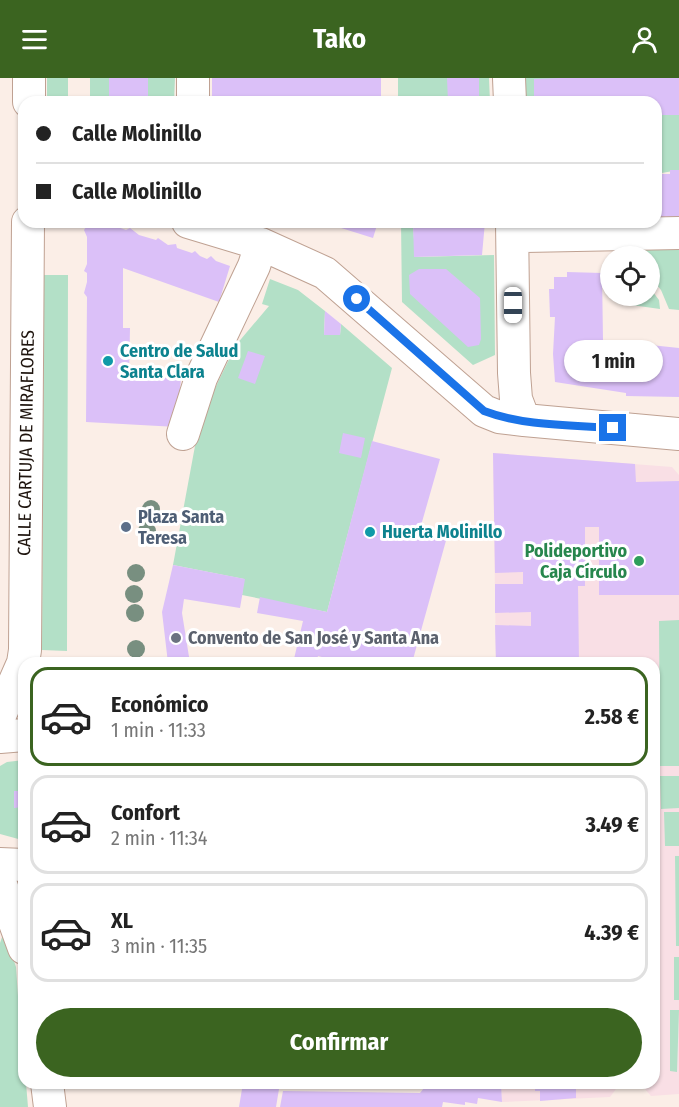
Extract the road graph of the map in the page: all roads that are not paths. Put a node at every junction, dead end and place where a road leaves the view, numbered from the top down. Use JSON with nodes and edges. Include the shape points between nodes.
{"nodes":[{"id":1,"x":29,"y":78,"type":"edge"},
{"id":2,"x":193,"y":78,"type":"edge"},
{"id":3,"x":509,"y":78,"type":"edge"},
{"id":4,"x":29,"y":96,"type":"edge"},
{"id":5,"x":193,"y":96,"type":"edge"},
{"id":6,"x":510,"y":96,"type":"edge"},
{"id":7,"x":28,"y":228,"type":"edge"},
{"id":8,"x":210,"y":228,"type":"edge"},
{"id":9,"x":519,"y":229,"type":"edge"},
{"id":10,"x":679,"y":233,"type":"edge"},
{"id":11,"x":261,"y":243,"type":"junction"},
{"id":12,"x":524,"y":420,"type":"junction"},
{"id":13,"x":183,"y":434,"type":"dead end"},
{"id":14,"x":679,"y":434,"type":"edge"},
{"id":15,"x":24,"y":657,"type":"edge"},
{"id":16,"x":18,"y":677,"type":"edge"},
{"id":17,"x":0,"y":715,"type":"edge"},
{"id":18,"x":18,"y":736,"type":"edge"},
{"id":19,"x":0,"y":737,"type":"edge"},
{"id":20,"x":0,"y":864,"type":"edge"},
{"id":21,"x":18,"y":865,"type":"edge"},
{"id":22,"x":0,"y":882,"type":"edge"},
{"id":23,"x":18,"y":932,"type":"edge"},
{"id":24,"x":48,"y":1089,"type":"edge"},
{"id":25,"x":50,"y":1107,"type":"edge"}],
"edges":[{"from":1,"to":4,"type":"street"},
{"from":2,"to":5,"type":"street"},
{"from":3,"to":6,"type":"street"},
{"from":7,"to":15,"type":"street","name":"CALLE CARTUJA DE MIRAFLORES"},
{"from":8,"to":11,"type":"street"},
{"from":9,"to":10,"type":"street"},
{"from":9,"to":12,"type":"street","via":[[514,373],[516,399]]},
{"from":11,"to":12,"type":"street","via":[[325,273],[484,411]]},
{"from":11,"to":13,"type":"street","via":[[201,378]]},
{"from":12,"to":14,"type":"street"},
{"from":16,"to":17,"type":"street","name":"CALLE CARTUJA DE MIRAFLORES"},
{"from":18,"to":19,"type":"street"},
{"from":20,"to":21,"type":"street"},
{"from":22,"to":23,"type":"street"},
{"from":24,"to":25,"type":"street"}]}
